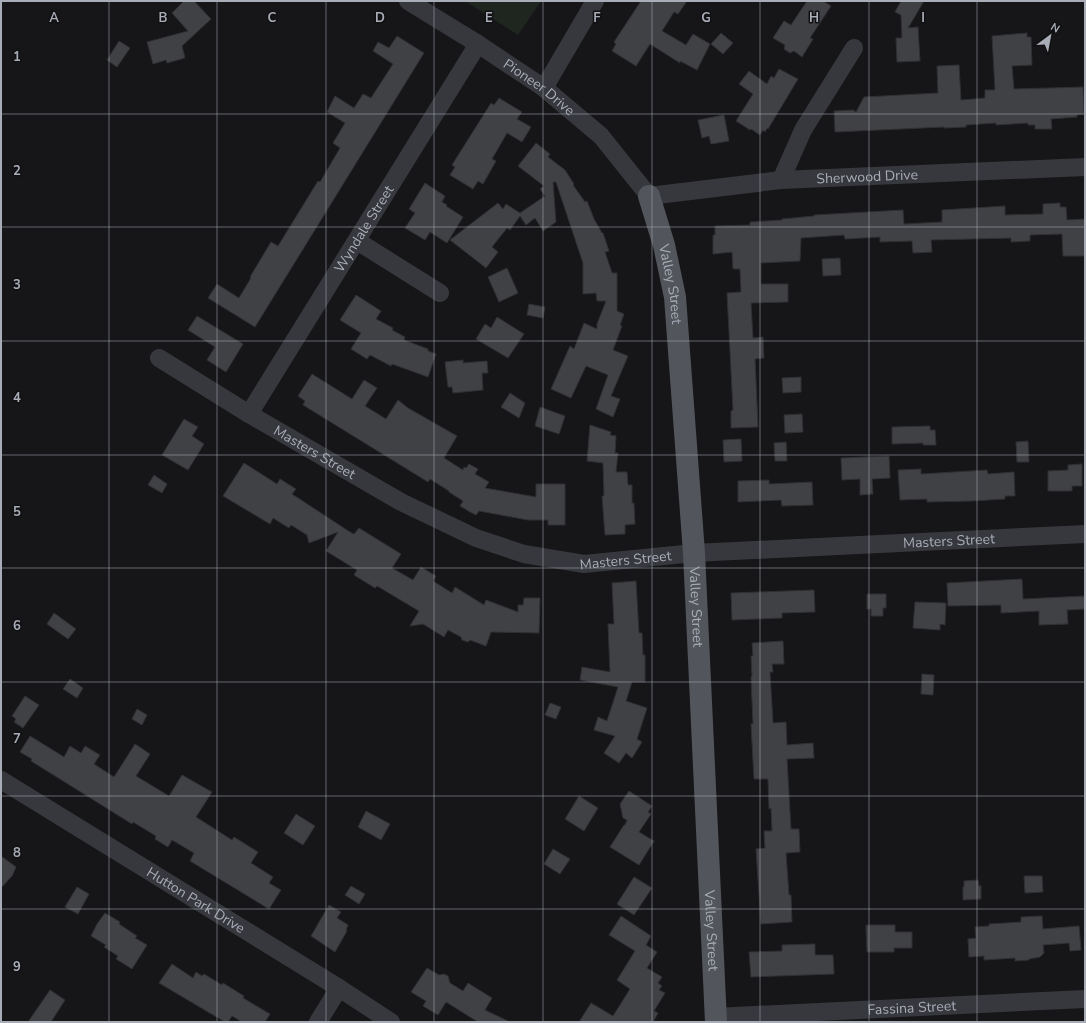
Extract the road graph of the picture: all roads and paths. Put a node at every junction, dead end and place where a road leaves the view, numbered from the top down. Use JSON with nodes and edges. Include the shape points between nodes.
{"nodes":[{"id":1,"x":408,"y":1,"type":"edge"},
{"id":2,"x":596,"y":1,"type":"edge"},
{"id":3,"x":478,"y":44,"type":"junction"},
{"id":4,"x":854,"y":48,"type":"dead end"},
{"id":5,"x":544,"y":88,"type":"junction"},
{"id":6,"x":1085,"y":166,"type":"edge"},
{"id":7,"x":781,"y":180,"type":"junction"},
{"id":8,"x":649,"y":196,"type":"junction"},
{"id":9,"x":357,"y":241,"type":"junction"},
{"id":10,"x":440,"y":293,"type":"dead end"},
{"id":11,"x":160,"y":358,"type":"dead end"},
{"id":12,"x":249,"y":414,"type":"junction"},
{"id":13,"x":1085,"y":534,"type":"edge"},
{"id":14,"x":694,"y":553,"type":"junction"},
{"id":15,"x":1,"y":780,"type":"edge"},
{"id":16,"x":339,"y":988,"type":"junction"},
{"id":17,"x":1085,"y":999,"type":"edge"},
{"id":18,"x":716,"y":1020,"type":"edge"},
{"id":19,"x":318,"y":1022,"type":"edge"},
{"id":20,"x":391,"y":1022,"type":"edge"}],
"edges":[{"from":1,"to":3,"type":"street","name":"Pioneer Drive"},
{"from":2,"to":5,"type":"street"},
{"from":3,"to":5,"type":"street","name":"Pioneer Drive"},
{"from":3,"to":9,"type":"street","name":"Wyndale Street"},
{"from":4,"to":7,"type":"street","via":[[803,130]]},
{"from":5,"to":8,"type":"street","name":"Pioneer Drive","via":[[601,136]]},
{"from":6,"to":7,"type":"street","name":"Sherwood Drive"},
{"from":7,"to":8,"type":"street","name":"Sherwood Drive"},
{"from":8,"to":14,"type":"main road","name":"Valley Street","via":[[664,245],[675,297]]},
{"from":9,"to":10,"type":"street"},
{"from":9,"to":12,"type":"street","name":"Wyndale Street"},
{"from":11,"to":12,"type":"street","name":"Masters Street"},
{"from":12,"to":14,"type":"street","name":"Masters Street","via":[[401,502],[476,538],[524,554],[584,564]]},
{"from":13,"to":14,"type":"street","name":"Masters Street"},
{"from":14,"to":18,"type":"main road","name":"Valley Street"},
{"from":15,"to":16,"type":"street","name":"Hutton Park Drive"},
{"from":16,"to":19,"type":"street"},
{"from":16,"to":20,"type":"street","name":"Hutton Park Drive"},
{"from":17,"to":18,"type":"street","name":"Fassina Street"}]}
